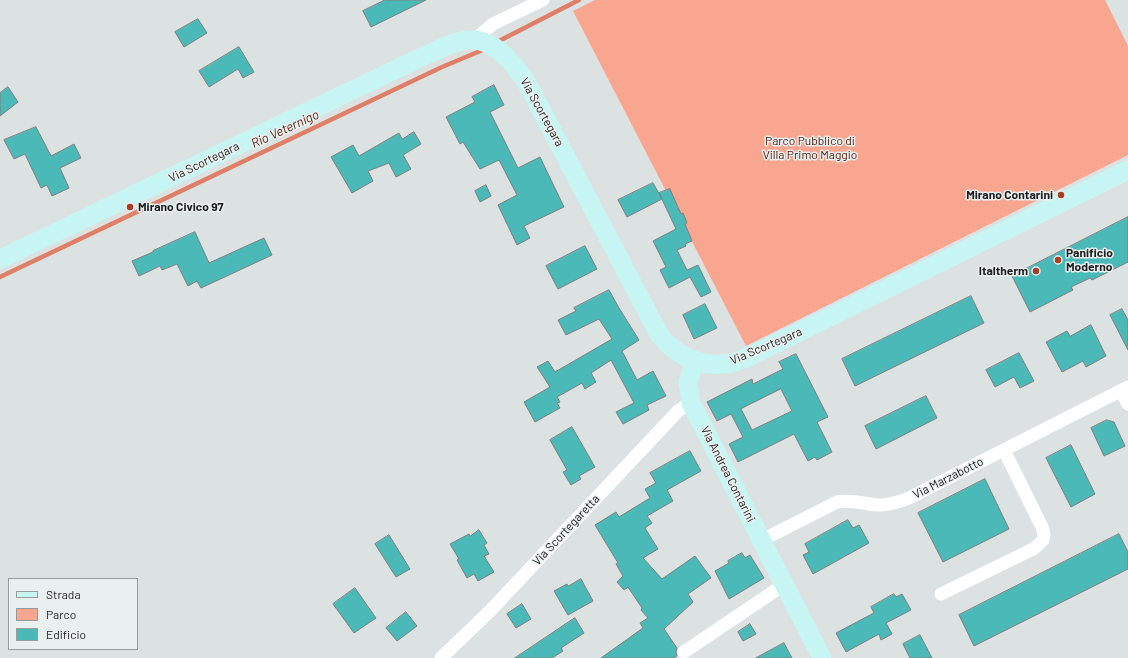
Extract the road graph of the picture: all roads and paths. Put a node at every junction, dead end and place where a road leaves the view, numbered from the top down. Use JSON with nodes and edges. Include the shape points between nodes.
{"nodes":[{"id":1,"x":543,"y":0,"type":"edge"},
{"id":2,"x":479,"y":41,"type":"junction"},
{"id":3,"x":1128,"y":170,"type":"edge"},
{"id":4,"x":0,"y":259,"type":"edge"},
{"id":5,"x":695,"y":361,"type":"junction"},
{"id":6,"x":1125,"y":389,"type":"edge"},
{"id":7,"x":691,"y":403,"type":"junction"},
{"id":8,"x":1128,"y":404,"type":"edge"},
{"id":9,"x":1004,"y":450,"type":"junction"},
{"id":10,"x":762,"y":540,"type":"junction"},
{"id":11,"x":785,"y":584,"type":"junction"},
{"id":12,"x":942,"y":594,"type":"dead end"},
{"id":13,"x":684,"y":652,"type":"dead end"},
{"id":14,"x":441,"y":658,"type":"edge"},
{"id":15,"x":822,"y":658,"type":"edge"}],
"edges":[{"from":1,"to":2,"type":"street","name":"Via Scortegara","via":[[493,24]]},
{"from":2,"to":4,"type":"street","name":"Via Scortegara","via":[[464,41],[430,53]]},
{"from":2,"to":5,"type":"street","name":"Via Scortegara","via":[[501,52],[521,73],[660,336],[675,352]]},
{"from":3,"to":5,"type":"street","name":"Via Scortegara","via":[[735,362],[708,364]]},
{"from":5,"to":7,"type":"street","name":"Via Andrea Contarini","via":[[688,382]]},
{"from":6,"to":8,"type":"street"},
{"from":6,"to":9,"type":"street","name":"Via Marzabotto"},
{"from":7,"to":10,"type":"street","name":"Via Andrea Contarini"},
{"from":7,"to":14,"type":"street","name":"Via Scortegaretta","via":[[679,410],[490,612]]},
{"from":9,"to":10,"type":"street","name":"Via Marzabotto","via":[[899,502],[879,505],[851,500],[837,502]]},
{"from":9,"to":12,"type":"street","via":[[1040,521],[1043,540],[1033,548]]},
{"from":10,"to":11,"type":"street","name":"Via Andrea Contarini"},
{"from":11,"to":13,"type":"street"},
{"from":11,"to":15,"type":"street","name":"Via Andrea Contarini"}]}
